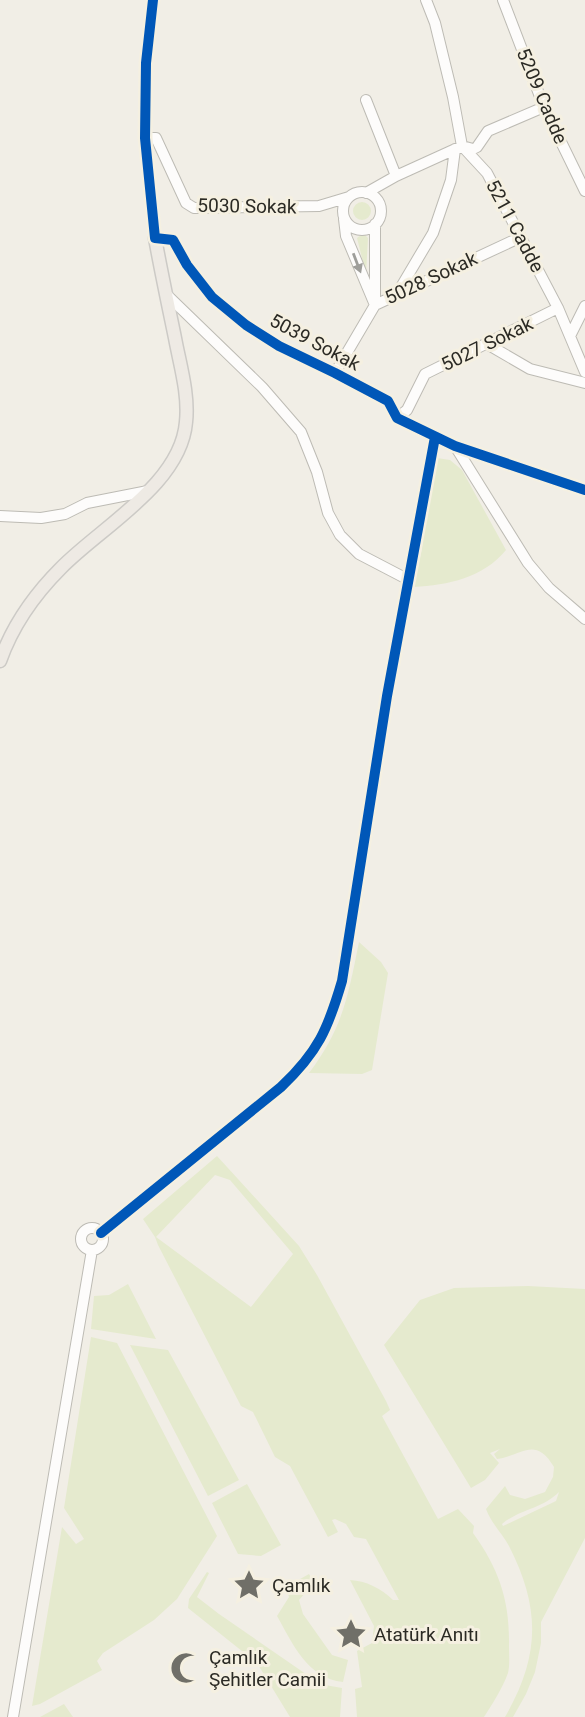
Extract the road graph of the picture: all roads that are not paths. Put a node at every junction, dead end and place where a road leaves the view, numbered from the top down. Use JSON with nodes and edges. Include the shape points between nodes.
{"nodes":[{"id":1,"x":153,"y":0,"type":"edge"},
{"id":2,"x":426,"y":0,"type":"edge"},
{"id":3,"x":503,"y":0,"type":"edge"},
{"id":4,"x":366,"y":100,"type":"dead end"},
{"id":5,"x":544,"y":107,"type":"junction"},
{"id":6,"x":145,"y":138,"type":"junction"},
{"id":7,"x":458,"y":147,"type":"junction"},
{"id":8,"x":396,"y":176,"type":"junction"},
{"id":9,"x":585,"y":191,"type":"edge"},
{"id":10,"x":366,"y":193,"type":"junction"},
{"id":11,"x":349,"y":197,"type":"junction"},
{"id":12,"x":344,"y":219,"type":"junction"},
{"id":13,"x":375,"y":224,"type":"junction"},
{"id":14,"x":521,"y":237,"type":"junction"},
{"id":15,"x":155,"y":238,"type":"junction"},
{"id":16,"x":398,"y":292,"type":"junction"},
{"id":17,"x":165,"y":293,"type":"junction"},
{"id":18,"x":375,"y":305,"type":"junction"},
{"id":19,"x":585,"y":306,"type":"edge"},
{"id":20,"x":558,"y":308,"type":"junction"},
{"id":21,"x":570,"y":337,"type":"junction"},
{"id":22,"x":487,"y":344,"type":"junction"},
{"id":23,"x":585,"y":372,"type":"edge"},
{"id":24,"x":335,"y":373,"type":"junction"},
{"id":25,"x":585,"y":383,"type":"edge"},
{"id":26,"x":397,"y":418,"type":"junction"},
{"id":27,"x":435,"y":437,"type":"junction"},
{"id":28,"x":455,"y":446,"type":"junction"},
{"id":29,"x":585,"y":490,"type":"edge"},
{"id":30,"x":148,"y":491,"type":"junction"},
{"id":31,"x":0,"y":516,"type":"edge"},
{"id":32,"x":407,"y":579,"type":"junction"},
{"id":33,"x":585,"y":619,"type":"edge"},
{"id":34,"x":0,"y":661,"type":"edge"},
{"id":35,"x":101,"y":1233,"type":"junction"},
{"id":36,"x":92,"y":1250,"type":"junction"},
{"id":37,"x":13,"y":1717,"type":"edge"}],
"edges":[{"from":1,"to":6,"type":"street"},
{"from":2,"to":7,"type":"street","via":[[450,85]]},
{"from":3,"to":5,"type":"street","name":"5209 Cadde"},
{"from":4,"to":8,"type":"street"},
{"from":5,"to":7,"type":"street","via":[[488,131],[477,147]]},
{"from":5,"to":9,"type":"street","name":"5209 Cadde"},
{"from":6,"to":11,"type":"street","name":"5030 Sokak","via":[[156,138],[186,203],[194,208],[318,206]]},
{"from":6,"to":15,"type":"street"},
{"from":7,"to":8,"type":"street"},
{"from":7,"to":14,"type":"street","name":"5211 Cadde","via":[[487,173]]},
{"from":7,"to":16,"type":"street","via":[[433,233]]},
{"from":8,"to":10,"type":"street"},
{"from":10,"to":11,"type":"street"},
{"from":10,"to":13,"type":"street","via":[[379,204]]},
{"from":11,"to":12,"type":"street","via":[[343,207]]},
{"from":12,"to":13,"type":"street","via":[[357,230]]},
{"from":12,"to":18,"type":"street","one_way":true,"via":[[346,236]]},
{"from":13,"to":18,"type":"street"},
{"from":14,"to":16,"type":"street","name":"5028 Sokak"},
{"from":14,"to":20,"type":"street","name":"5211 Cadde"},
{"from":15,"to":17,"type":"main road"},
{"from":15,"to":24,"type":"street","name":"5039 Sokak","via":[[173,240],[212,297],[246,325]]},
{"from":16,"to":18,"type":"street","name":"5028 Sokak"},
{"from":17,"to":30,"type":"main road","via":[[187,420],[177,453]]},
{"from":17,"to":32,"type":"street","via":[[262,387],[301,432],[340,535],[359,554]]},
{"from":18,"to":24,"type":"street","name":"5028 Sokak"},
{"from":19,"to":21,"type":"street"},
{"from":20,"to":21,"type":"street","name":"5211 Cadde"},
{"from":20,"to":22,"type":"street","name":"5027 Sokak"},
{"from":21,"to":23,"type":"street","name":"5211 Cadde"},
{"from":22,"to":25,"type":"street","via":[[530,369]]},
{"from":22,"to":26,"type":"street","name":"5027 Sokak","via":[[425,374],[407,410]]},
{"from":24,"to":26,"type":"street","name":"5039 Sokak","via":[[388,401]]},
{"from":26,"to":27,"type":"street","name":"5039 Sokak"},
{"from":27,"to":28,"type":"street","name":"5039 Sokak"},
{"from":27,"to":32,"type":"street"},
{"from":28,"to":29,"type":"street","name":"5039 Sokak"},
{"from":28,"to":33,"type":"street","via":[[528,563]]},
{"from":30,"to":31,"type":"street","via":[[87,503],[65,514],[18,519]]},
{"from":30,"to":34,"type":"main road","via":[[61,568],[28,607]]},
{"from":32,"to":35,"type":"street","via":[[342,981],[329,1024],[305,1065],[281,1087]]},
{"from":35,"to":36,"type":"street","via":[[102,1244]]},
{"from":35,"to":36,"type":"street","via":[[92,1229],[83,1234],[83,1244]]},
{"from":36,"to":37,"type":"street"}]}
